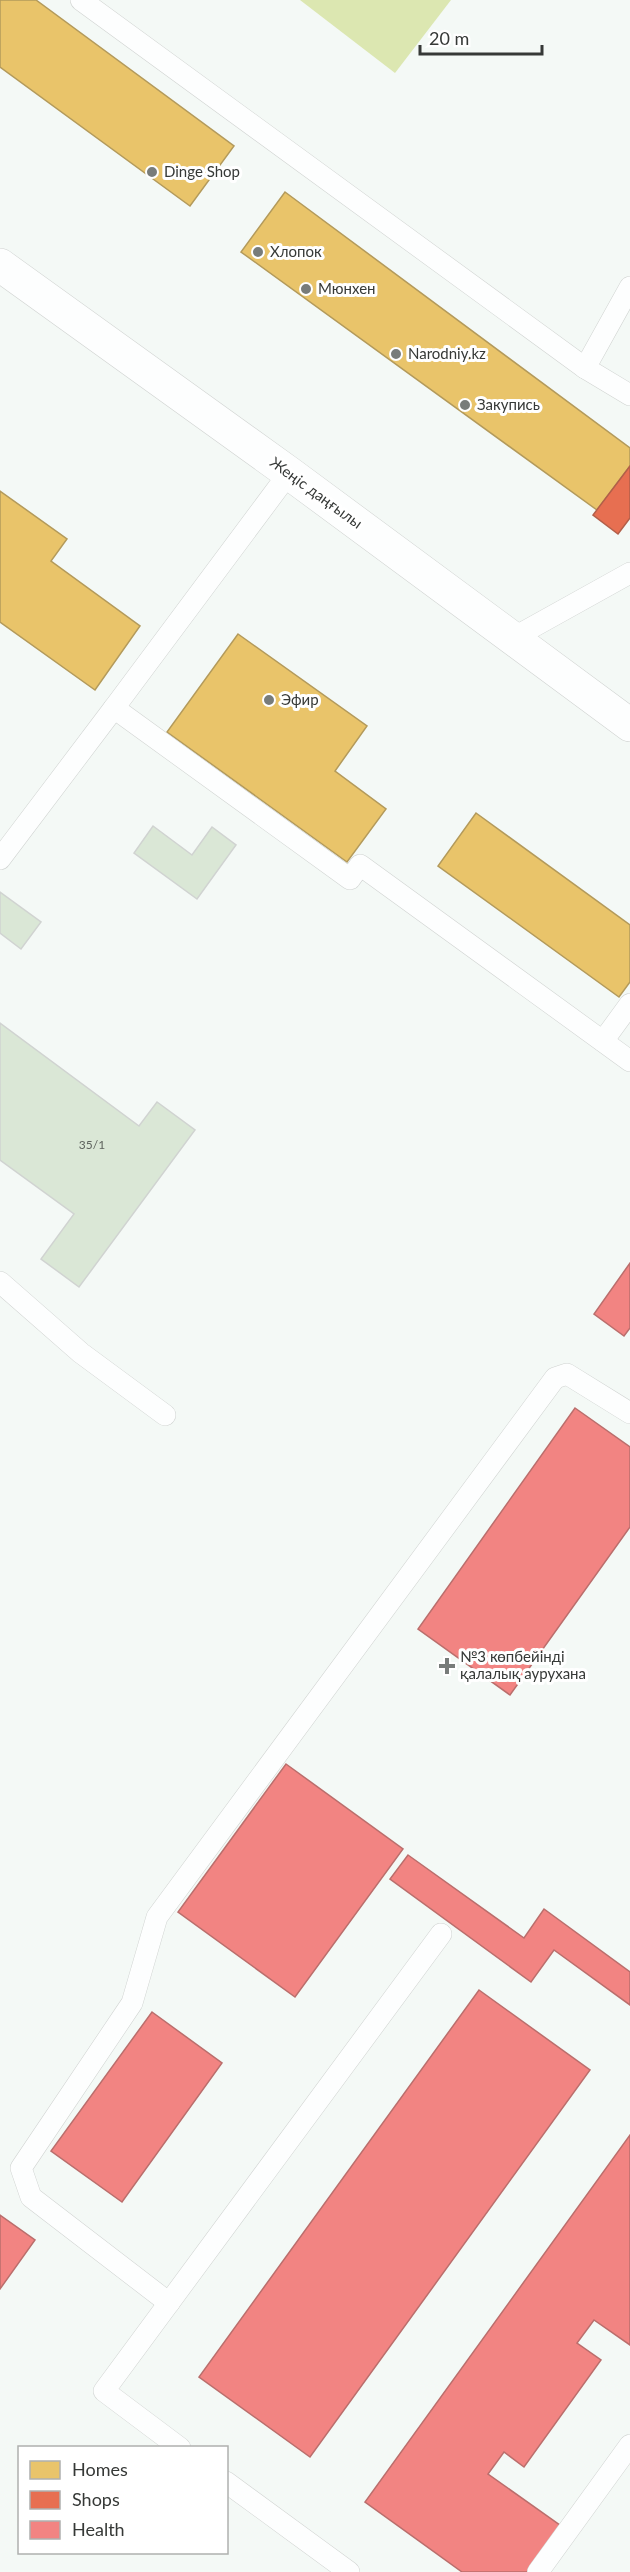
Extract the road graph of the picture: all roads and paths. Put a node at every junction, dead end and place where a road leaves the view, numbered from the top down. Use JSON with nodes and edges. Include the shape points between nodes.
{"nodes":[{"id":1,"x":81,"y":0,"type":"edge"},
{"id":2,"x":0,"y":265,"type":"edge"},
{"id":3,"x":630,"y":287,"type":"edge"},
{"id":4,"x":585,"y":368,"type":"junction"},
{"id":5,"x":630,"y":395,"type":"edge"},
{"id":6,"x":289,"y":473,"type":"junction"},
{"id":7,"x":630,"y":573,"type":"edge"},
{"id":8,"x":513,"y":638,"type":"junction"},
{"id":9,"x":114,"y":708,"type":"junction"},
{"id":10,"x":630,"y":725,"type":"edge"},
{"id":11,"x":0,"y":859,"type":"edge"},
{"id":12,"x":630,"y":1004,"type":"edge"},
{"id":13,"x":603,"y":1041,"type":"junction"},
{"id":14,"x":630,"y":1061,"type":"edge"},
{"id":15,"x":0,"y":1282,"type":"edge"},
{"id":16,"x":630,"y":1413,"type":"edge"},
{"id":17,"x":165,"y":1416,"type":"dead end"},
{"id":18,"x":441,"y":1934,"type":"dead end"},
{"id":19,"x":169,"y":2303,"type":"junction"},
{"id":20,"x":630,"y":2445,"type":"edge"},
{"id":21,"x":177,"y":2446,"type":"edge"},
{"id":22,"x":228,"y":2483,"type":"edge"},
{"id":23,"x":349,"y":2572,"type":"edge"},
{"id":24,"x":538,"y":2572,"type":"edge"}],
"edges":[{"from":1,"to":4,"type":"lane"},
{"from":2,"to":6,"type":"main road","name":"Жеңіс даңғылы"},
{"from":3,"to":4,"type":"lane"},
{"from":4,"to":5,"type":"lane"},
{"from":6,"to":8,"type":"main road","name":"Жеңіс даңғылы"},
{"from":6,"to":9,"type":"lane"},
{"from":7,"to":8,"type":"lane"},
{"from":8,"to":10,"type":"main road","name":"Жеңіс даңғылы"},
{"from":9,"to":11,"type":"lane"},
{"from":9,"to":13,"type":"lane","via":[[351,879],[360,865]]},
{"from":12,"to":13,"type":"lane"},
{"from":13,"to":14,"type":"lane"},
{"from":15,"to":17,"type":"lane","via":[[81,1353]]},
{"from":16,"to":19,"type":"lane","via":[[567,1374],[555,1378],[157,1917],[132,2003],[21,2168],[31,2197]]},
{"from":18,"to":19,"type":"lane"},
{"from":19,"to":21,"type":"lane","via":[[104,2391]]},
{"from":20,"to":24,"type":"lane"},
{"from":22,"to":23,"type":"lane"}]}
